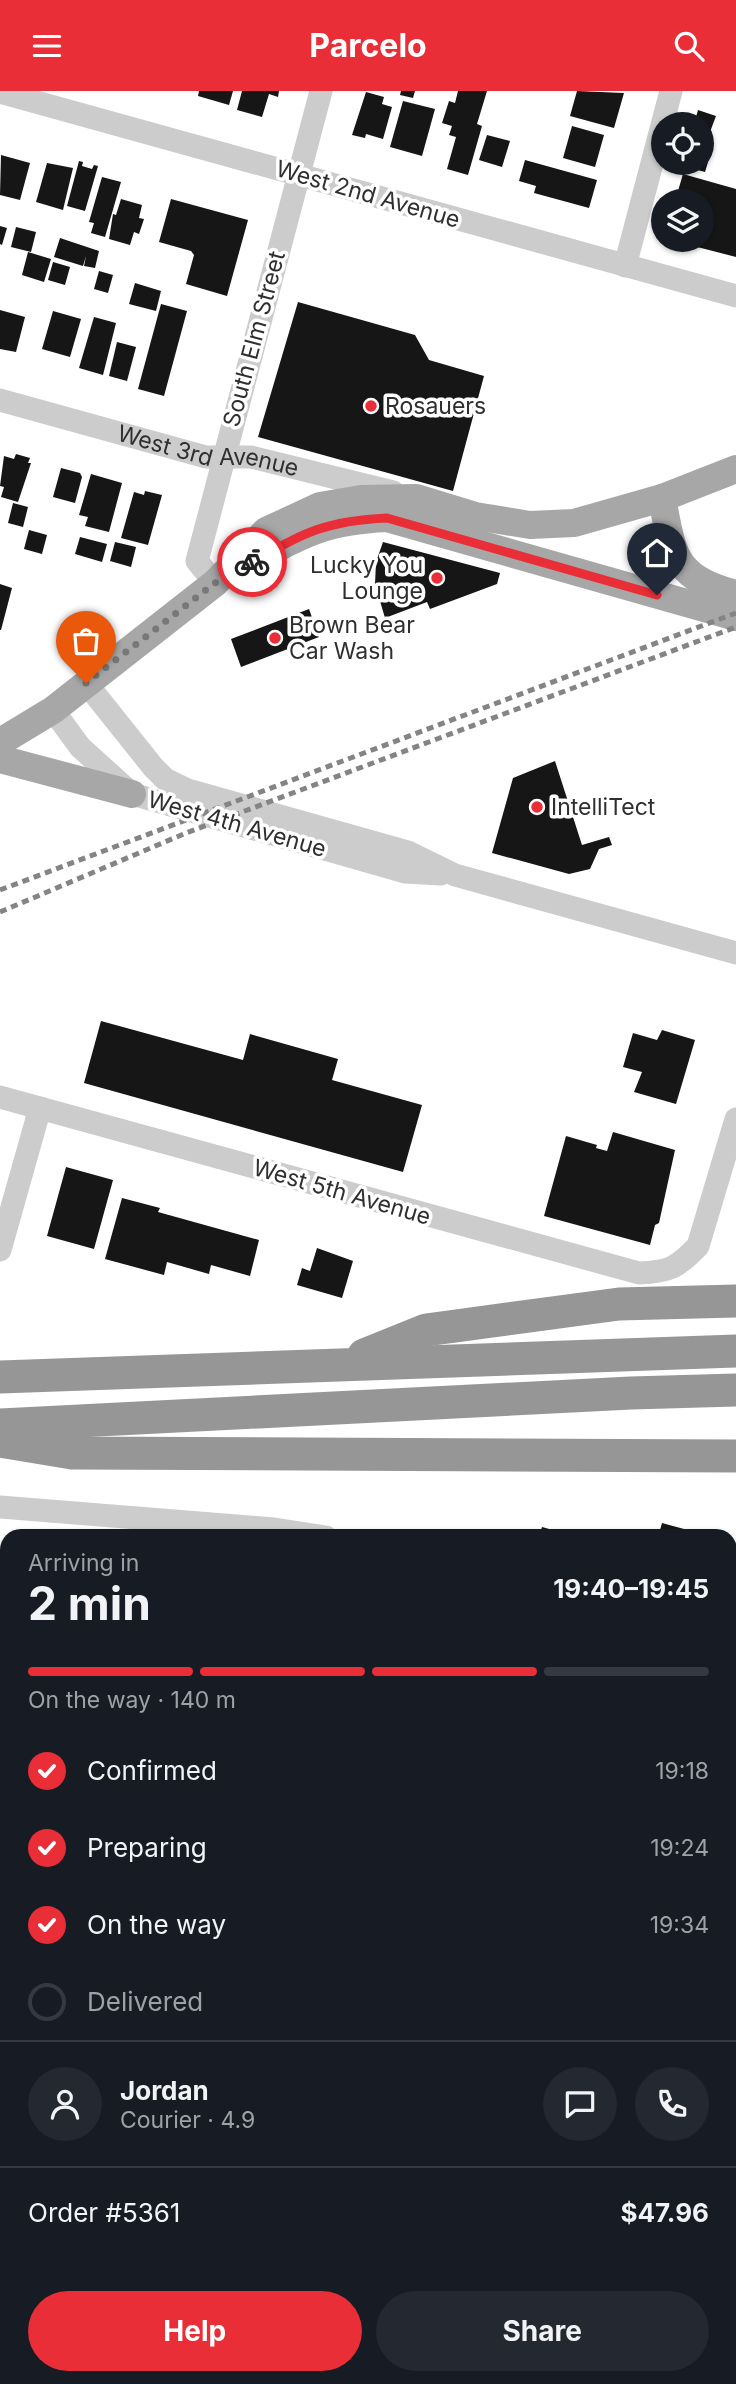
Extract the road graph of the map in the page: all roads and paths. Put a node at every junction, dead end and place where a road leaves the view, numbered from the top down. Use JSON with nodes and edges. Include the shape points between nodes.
{"nodes":[{"id":1,"x":321,"y":91,"type":"edge"},
{"id":2,"x":671,"y":91,"type":"edge"},
{"id":3,"x":0,"y":92,"type":"edge"},
{"id":4,"x":298,"y":174,"type":"junction"},
{"id":5,"x":625,"y":266,"type":"junction"},
{"id":6,"x":736,"y":296,"type":"edge"},
{"id":7,"x":0,"y":400,"type":"edge"},
{"id":8,"x":224,"y":457,"type":"junction"},
{"id":9,"x":736,"y":469,"type":"edge"},
{"id":10,"x":416,"y":498,"type":"junction"},
{"id":11,"x":662,"y":498,"type":"junction"},
{"id":12,"x":215,"y":583,"type":"junction"},
{"id":13,"x":736,"y":594,"type":"edge"},
{"id":14,"x":736,"y":617,"type":"edge"},
{"id":15,"x":86,"y":683,"type":"junction"},
{"id":16,"x":53,"y":710,"type":"junction"},
{"id":17,"x":0,"y":742,"type":"edge"},
{"id":18,"x":0,"y":759,"type":"edge"},
{"id":19,"x":132,"y":794,"type":"junction"},
{"id":20,"x":455,"y":875,"type":"junction"},
{"id":21,"x":736,"y":953,"type":"edge"},
{"id":22,"x":0,"y":1097,"type":"edge"},
{"id":23,"x":40,"y":1108,"type":"junction"},
{"id":24,"x":736,"y":1119,"type":"edge"},
{"id":25,"x":0,"y":1250,"type":"edge"},
{"id":26,"x":736,"y":1301,"type":"edge"},
{"id":27,"x":736,"y":1351,"type":"edge"},
{"id":28,"x":343,"y":1363,"type":"junction"},
{"id":29,"x":0,"y":1377,"type":"edge"},
{"id":30,"x":736,"y":1390,"type":"edge"},
{"id":31,"x":0,"y":1425,"type":"edge"},
{"id":32,"x":0,"y":1441,"type":"edge"},
{"id":33,"x":736,"y":1456,"type":"edge"},
{"id":34,"x":0,"y":1507,"type":"edge"},
{"id":35,"x":231,"y":1529,"type":"edge"}],
"edges":[{"from":1,"to":4,"type":"street","name":"South Elm Street"},
{"from":2,"to":5,"type":"street"},
{"from":3,"to":4,"type":"street","name":"West 2nd Avenue"},
{"from":4,"to":5,"type":"street","name":"West 2nd Avenue"},
{"from":4,"to":8,"type":"street","name":"South Elm Street"},
{"from":5,"to":6,"type":"street","name":"West 2nd Avenue"},
{"from":7,"to":8,"type":"street","name":"West 3rd Avenue","via":[[206,457]]},
{"from":8,"to":10,"type":"street","name":"West 3rd Avenue","via":[[251,457]]},
{"from":8,"to":12,"type":"street","name":"South Elm Street","via":[[197,561]]},
{"from":9,"to":11,"type":"main road"},
{"from":10,"to":11,"type":"main road","via":[[475,516],[530,525],[574,523]]},
{"from":10,"to":12,"type":"main road","via":[[361,499],[320,506],[266,531]]},
{"from":11,"to":13,"type":"main road","via":[[673,552],[690,575]]},
{"from":12,"to":14,"type":"main road","via":[[318,527],[387,518]]},
{"from":12,"to":15,"type":"main road"},
{"from":15,"to":16,"type":"main road"},
{"from":15,"to":20,"type":"street","name":"West 4th Avenue","via":[[153,767],[174,784],[408,852]]},
{"from":16,"to":17,"type":"main road"},
{"from":16,"to":19,"type":"street","name":"West 4th Avenue","via":[[80,747]]},
{"from":18,"to":19,"type":"main road"},
{"from":19,"to":20,"type":"street","name":"West 4th Avenue","via":[[405,872]]},
{"from":20,"to":21,"type":"street","name":"West 4th Avenue"},
{"from":22,"to":23,"type":"street","name":"West 5th Avenue"},
{"from":23,"to":24,"type":"street","name":"West 5th Avenue","via":[[639,1273],[665,1272],[684,1262],[698,1246]]},
{"from":23,"to":25,"type":"street"},
{"from":26,"to":28,"type":"highway","via":[[619,1304],[426,1330]]},
{"from":27,"to":28,"type":"highway"},
{"from":28,"to":29,"type":"highway"},
{"from":30,"to":31,"type":"highway"},
{"from":32,"to":33,"type":"highway","via":[[72,1453]]},
{"from":34,"to":35,"type":"street"}]}
